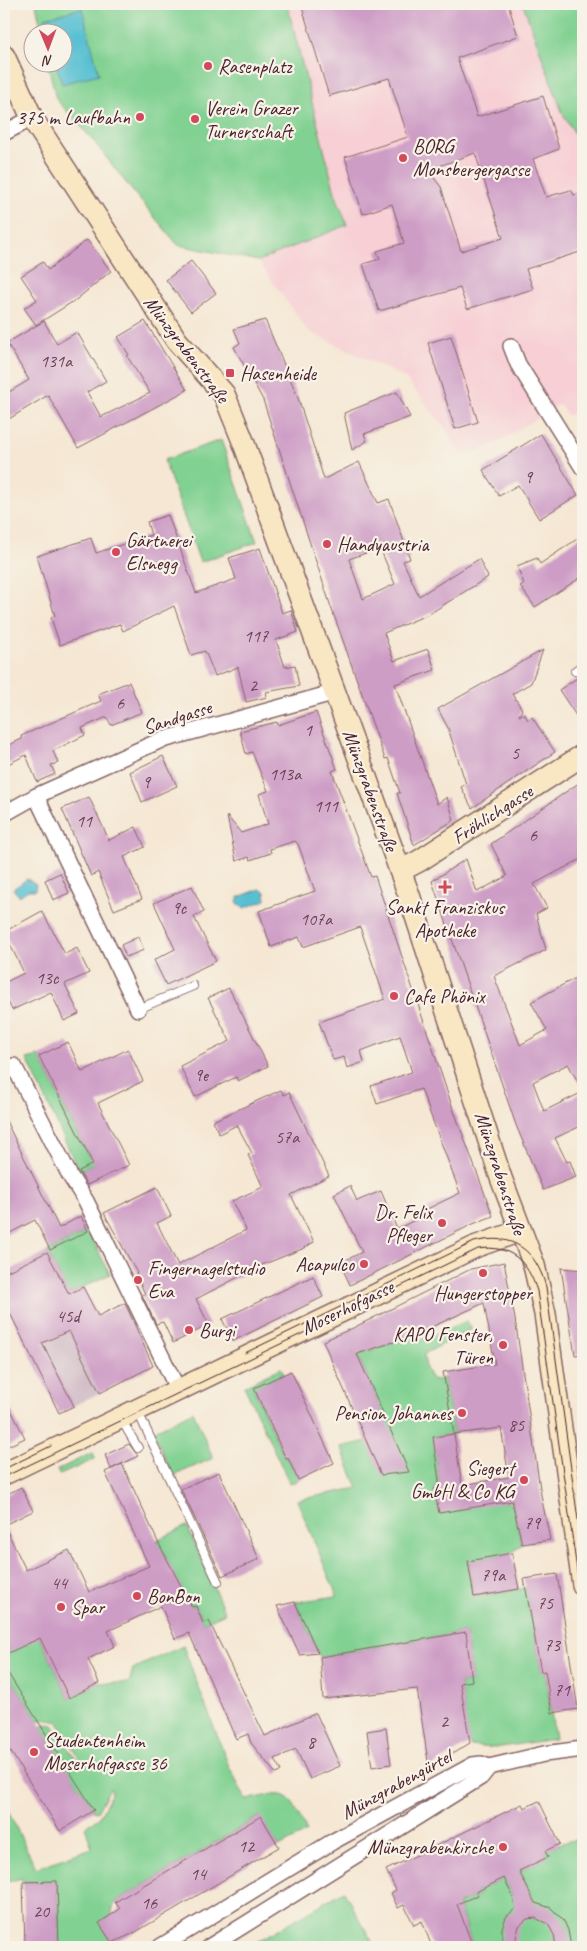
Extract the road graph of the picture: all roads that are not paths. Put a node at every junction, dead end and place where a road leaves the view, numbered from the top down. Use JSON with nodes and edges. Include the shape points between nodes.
{"nodes":[{"id":1,"x":4,"y":56,"type":"edge"},
{"id":2,"x":32,"y":118,"type":"junction"},
{"id":3,"x":4,"y":133,"type":"edge"},
{"id":4,"x":511,"y":346,"type":"dead end"},
{"id":5,"x":583,"y":468,"type":"edge"},
{"id":6,"x":583,"y":665,"type":"edge"},
{"id":7,"x":574,"y":671,"type":"dead end"},
{"id":8,"x":336,"y":692,"type":"junction"},
{"id":9,"x":583,"y":755,"type":"edge"},
{"id":10,"x":36,"y":796,"type":"junction"},
{"id":11,"x":4,"y":814,"type":"edge"},
{"id":12,"x":400,"y":871,"type":"junction"},
{"id":13,"x":193,"y":986,"type":"dead end"},
{"id":14,"x":138,"y":1009,"type":"joint"},
{"id":15,"x":14,"y":1066,"type":"dead end"},
{"id":16,"x":520,"y":1231,"type":"junction"},
{"id":17,"x":178,"y":1390,"type":"junction"},
{"id":18,"x":129,"y":1414,"type":"junction"},
{"id":19,"x":138,"y":1448,"type":"dead end"},
{"id":20,"x":4,"y":1474,"type":"edge"},
{"id":21,"x":581,"y":1549,"type":"edge"},
{"id":22,"x":218,"y":1582,"type":"dead end"},
{"id":23,"x":583,"y":1585,"type":"edge"},
{"id":24,"x":583,"y":1749,"type":"edge"},
{"id":25,"x":488,"y":1768,"type":"junction"},
{"id":26,"x":325,"y":1846,"type":"junction"},
{"id":27,"x":341,"y":1866,"type":"junction"},
{"id":28,"x":181,"y":1941,"type":"edge"},
{"id":29,"x":160,"y":1947,"type":"edge"},
{"id":30,"x":209,"y":1947,"type":"edge"}],
"edges":[{"from":1,"to":2,"type":"main road","name":"Münzgrabenstraße"},
{"from":2,"to":3,"type":"street"},
{"from":2,"to":8,"type":"main road","name":"Münzgrabenstraße","via":[[177,341],[224,394]]},
{"from":4,"to":5,"type":"street","via":[[518,364]]},
{"from":6,"to":7,"type":"lane"},
{"from":8,"to":10,"type":"street","name":"Sandgasse","via":[[159,742]]},
{"from":8,"to":12,"type":"main road","name":"Münzgrabenstraße"},
{"from":9,"to":12,"type":"main road","name":"Fröhlichgasse"},
{"from":10,"to":11,"type":"street","name":"Sandgasse"},
{"from":10,"to":14,"type":"street"},
{"from":12,"to":16,"type":"main road","name":"Münzgrabenstraße"},
{"from":13,"to":14,"type":"lane"},
{"from":15,"to":17,"type":"street","via":[[86,1201]]},
{"from":16,"to":17,"type":"main road","name":"Moserhofgasse","via":[[477,1246]]},
{"from":16,"to":21,"type":"main road","name":"Münzgrabenstraße","via":[[540,1288]]},
{"from":17,"to":18,"type":"main road","name":"Moserhofgasse"},
{"from":18,"to":19,"type":"lane"},
{"from":18,"to":20,"type":"main road","name":"Moserhofgasse"},
{"from":18,"to":22,"type":"lane"},
{"from":21,"to":23,"type":"main road","name":"Münzgrabenstraße"},
{"from":24,"to":25,"type":"street","name":"Münzgrabengürtel","via":[[544,1754]]},
{"from":25,"to":26,"type":"street","name":"Münzgrabengürtel","via":[[481,1764],[473,1765]]},
{"from":25,"to":27,"type":"street","name":"Münzgrabengürtel","via":[[481,1777]]},
{"from":26,"to":27,"type":"street"},
{"from":26,"to":28,"type":"street","name":"Münzgrabengürtel"},
{"from":27,"to":30,"type":"street","name":"Münzgrabengürtel"},
{"from":28,"to":29,"type":"street","name":"Münzgrabengürtel"}]}
